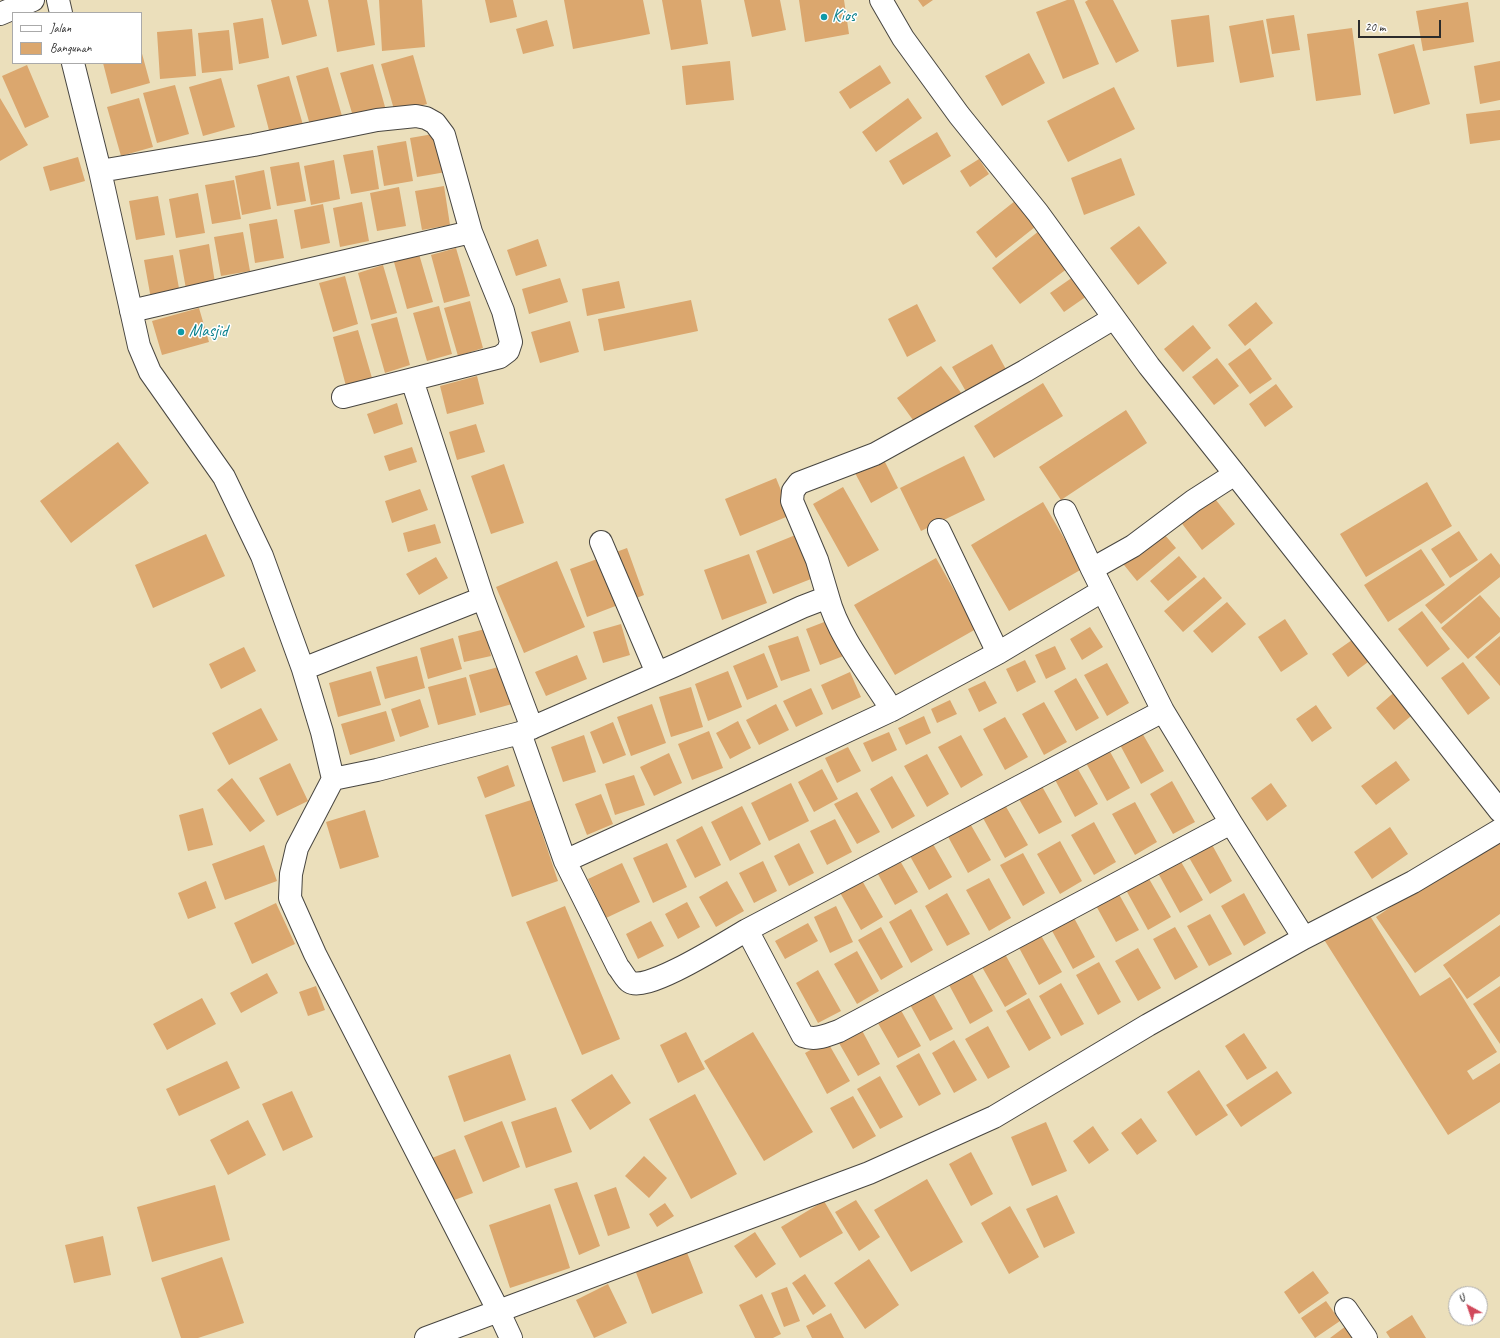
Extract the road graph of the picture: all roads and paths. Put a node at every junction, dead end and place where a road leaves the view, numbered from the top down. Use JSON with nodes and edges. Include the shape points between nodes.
{"nodes":[{"id":1,"x":33,"y":0,"type":"edge"},
{"id":2,"x":58,"y":0,"type":"edge"},
{"id":3,"x":881,"y":0,"type":"edge"},
{"id":4,"x":61,"y":12,"type":"edge"},
{"id":5,"x":0,"y":14,"type":"edge"},
{"id":6,"x":74,"y":64,"type":"edge"},
{"id":7,"x":100,"y":171,"type":"junction"},
{"id":8,"x":471,"y":232,"type":"junction"},
{"id":9,"x":131,"y":310,"type":"junction"},
{"id":10,"x":1114,"y":318,"type":"junction"},
{"id":11,"x":412,"y":380,"type":"junction"},
{"id":12,"x":343,"y":397,"type":"dead end"},
{"id":13,"x":1235,"y":474,"type":"junction"},
{"id":14,"x":1065,"y":510,"type":"dead end"},
{"id":15,"x":939,"y":530,"type":"dead end"},
{"id":16,"x":601,"y":542,"type":"dead end"},
{"id":17,"x":1092,"y":569,"type":"junction"},
{"id":18,"x":1102,"y":590,"type":"junction"},
{"id":19,"x":828,"y":597,"type":"junction"},
{"id":20,"x":483,"y":598,"type":"junction"},
{"id":21,"x":998,"y":653,"type":"junction"},
{"id":22,"x":303,"y":670,"type":"junction"},
{"id":23,"x":657,"y":673,"type":"junction"},
{"id":24,"x":892,"y":710,"type":"junction"},
{"id":25,"x":1163,"y":711,"type":"junction"},
{"id":26,"x":526,"y":730,"type":"junction"},
{"id":27,"x":333,"y":779,"type":"junction"},
{"id":28,"x":1500,"y":811,"type":"edge"},
{"id":29,"x":1230,"y":823,"type":"junction"},
{"id":30,"x":1500,"y":830,"type":"edge"},
{"id":31,"x":565,"y":861,"type":"junction"},
{"id":32,"x":747,"y":930,"type":"junction"},
{"id":33,"x":1304,"y":938,"type":"junction"},
{"id":34,"x":1346,"y":1309,"type":"dead end"},
{"id":35,"x":498,"y":1310,"type":"junction"},
{"id":36,"x":426,"y":1338,"type":"edge"},
{"id":37,"x":511,"y":1338,"type":"edge"},
{"id":38,"x":1366,"y":1338,"type":"edge"}],
"edges":[{"from":1,"to":5,"type":"street"},
{"from":2,"to":4,"type":"street"},
{"from":3,"to":10,"type":"street","via":[[903,38],[954,108],[1038,213]]},
{"from":6,"to":7,"type":"street"},
{"from":7,"to":8,"type":"street","via":[[254,145],[377,120],[416,116],[435,123],[444,135]]},
{"from":7,"to":9,"type":"street"},
{"from":8,"to":9,"type":"street"},
{"from":8,"to":11,"type":"street","via":[[503,311],[512,342],[508,351],[500,356]]},
{"from":9,"to":22,"type":"street","via":[[139,346],[150,372],[224,476],[262,556]]},
{"from":10,"to":13,"type":"street"},
{"from":10,"to":19,"type":"street","via":[[1025,371],[875,454],[799,483],[792,491],[792,501],[817,560]]},
{"from":11,"to":12,"type":"street"},
{"from":11,"to":20,"type":"street"},
{"from":13,"to":17,"type":"street","via":[[1193,501],[1133,546]]},
{"from":13,"to":28,"type":"street"},
{"from":14,"to":17,"type":"street"},
{"from":15,"to":21,"type":"street"},
{"from":16,"to":23,"type":"street"},
{"from":17,"to":18,"type":"street"},
{"from":18,"to":21,"type":"street"},
{"from":18,"to":25,"type":"street"},
{"from":19,"to":23,"type":"street"},
{"from":19,"to":24,"type":"street","via":[[832,613],[845,638]]},
{"from":20,"to":22,"type":"street"},
{"from":20,"to":26,"type":"street"},
{"from":21,"to":24,"type":"street"},
{"from":22,"to":27,"type":"street"},
{"from":23,"to":26,"type":"street"},
{"from":24,"to":31,"type":"street"},
{"from":25,"to":29,"type":"street"},
{"from":25,"to":32,"type":"street"},
{"from":26,"to":27,"type":"street","via":[[377,770]]},
{"from":26,"to":31,"type":"street"},
{"from":27,"to":35,"type":"street","via":[[297,848],[291,874],[290,898],[322,968]]},
{"from":29,"to":32,"type":"street","via":[[846,1028],[822,1037],[803,1036]]},
{"from":29,"to":33,"type":"street"},
{"from":30,"to":33,"type":"street","via":[[1414,882]]},
{"from":31,"to":32,"type":"street","via":[[618,967],[629,982],[645,982],[664,975]]},
{"from":33,"to":35,"type":"street","via":[[1148,1025],[994,1117],[869,1173]]},
{"from":34,"to":38,"type":"street"},
{"from":35,"to":36,"type":"street"},
{"from":35,"to":37,"type":"street"}]}
